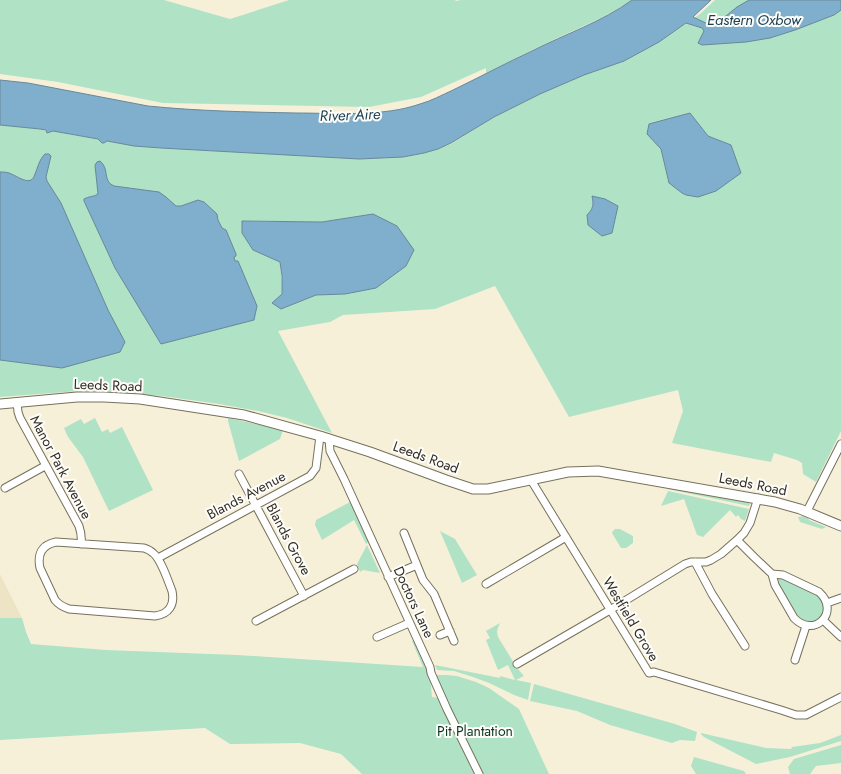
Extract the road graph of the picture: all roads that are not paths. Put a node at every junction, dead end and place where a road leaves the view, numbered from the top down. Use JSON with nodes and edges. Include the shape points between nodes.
{"nodes":[{"id":1,"x":17,"y":402,"type":"junction"},
{"id":2,"x":0,"y":404,"type":"edge"},
{"id":3,"x":324,"y":438,"type":"junction"},
{"id":4,"x":841,"y":444,"type":"edge"},
{"id":5,"x":45,"y":466,"type":"junction"},
{"id":6,"x":240,"y":474,"type":"dead end"},
{"id":7,"x":531,"y":480,"type":"junction"},
{"id":8,"x":4,"y":488,"type":"dead end"},
{"id":9,"x":758,"y":498,"type":"junction"},
{"id":10,"x":256,"y":504,"type":"junction"},
{"id":11,"x":807,"y":511,"type":"junction"},
{"id":12,"x":841,"y":526,"type":"edge"},
{"id":13,"x":404,"y":533,"type":"dead end"},
{"id":14,"x":566,"y":537,"type":"junction"},
{"id":15,"x":737,"y":540,"type":"junction"},
{"id":16,"x":81,"y":544,"type":"junction"},
{"id":17,"x":158,"y":558,"type":"junction"},
{"id":18,"x":695,"y":562,"type":"junction"},
{"id":19,"x":417,"y":565,"type":"junction"},
{"id":20,"x":354,"y":569,"type":"dead end"},
{"id":21,"x":772,"y":574,"type":"junction"},
{"id":22,"x":388,"y":577,"type":"junction"},
{"id":23,"x":486,"y":584,"type":"dead end"},
{"id":24,"x":304,"y":596,"type":"junction"},
{"id":25,"x":841,"y":598,"type":"edge"},
{"id":26,"x":827,"y":603,"type":"junction"},
{"id":27,"x":610,"y":610,"type":"junction"},
{"id":28,"x":822,"y":620,"type":"junction"},
{"id":29,"x":256,"y":621,"type":"dead end"},
{"id":30,"x":409,"y":623,"type":"junction"},
{"id":31,"x":806,"y":626,"type":"junction"},
{"id":32,"x":450,"y":631,"type":"junction"},
{"id":33,"x":440,"y":635,"type":"dead end"},
{"id":34,"x":377,"y":637,"type":"dead end"},
{"id":35,"x":841,"y":637,"type":"edge"},
{"id":36,"x":454,"y":641,"type":"dead end"},
{"id":37,"x":745,"y":646,"type":"dead end"},
{"id":38,"x":795,"y":660,"type":"dead end"},
{"id":39,"x":518,"y":664,"type":"dead end"},
{"id":40,"x":841,"y":697,"type":"edge"},
{"id":41,"x":479,"y":774,"type":"edge"}],
"edges":[{"from":1,"to":2,"type":"street","name":"Leeds Road"},
{"from":1,"to":3,"type":"street","name":"Leeds Road","via":[[77,397],[140,399],[244,415]]},
{"from":1,"to":5,"type":"street","name":"Manor Park Avenue","via":[[20,418]]},
{"from":3,"to":7,"type":"street","name":"Leeds Road","via":[[473,488],[488,489]]},
{"from":3,"to":10,"type":"street","name":"Blands Avenue","via":[[316,468],[310,476]]},
{"from":3,"to":22,"type":"street","name":"Doctors Lane"},
{"from":4,"to":11,"type":"street"},
{"from":5,"to":8,"type":"street"},
{"from":5,"to":16,"type":"street","name":"Manor Park Avenue","via":[[79,526]]},
{"from":6,"to":10,"type":"street","name":"Blands Grove"},
{"from":7,"to":9,"type":"street","name":"Leeds Road","via":[[568,472],[598,471]]},
{"from":7,"to":14,"type":"street","name":"Westfield Grove"},
{"from":9,"to":11,"type":"street","name":"Leeds Road"},
{"from":9,"to":15,"type":"street","via":[[750,523]]},
{"from":10,"to":17,"type":"street","name":"Blands Avenue"},
{"from":10,"to":24,"type":"street","name":"Blands Grove"},
{"from":11,"to":12,"type":"street","name":"Leeds Road"},
{"from":13,"to":19,"type":"street"},
{"from":14,"to":23,"type":"street"},
{"from":14,"to":27,"type":"street","name":"Westfield Grove"},
{"from":15,"to":18,"type":"street","via":[[717,558]]},
{"from":15,"to":21,"type":"street"},
{"from":16,"to":17,"type":"street","via":[[144,548]]},
{"from":16,"to":17,"type":"street","via":[[50,543],[39,556],[40,568],[55,600],[68,609],[161,615],[170,608],[173,596]]},
{"from":18,"to":27,"type":"street","via":[[688,562]]},
{"from":18,"to":37,"type":"street"},
{"from":19,"to":22,"type":"street"},
{"from":19,"to":32,"type":"street","via":[[423,580],[434,594]]},
{"from":20,"to":24,"type":"street"},
{"from":21,"to":26,"type":"street","via":[[783,576],[819,592]]},
{"from":21,"to":31,"type":"street","via":[[775,585],[794,618]]},
{"from":22,"to":30,"type":"street","name":"Doctors Lane"},
{"from":24,"to":29,"type":"street"},
{"from":25,"to":26,"type":"street"},
{"from":26,"to":28,"type":"street","via":[[827,613]]},
{"from":27,"to":39,"type":"street"},
{"from":27,"to":40,"type":"street","name":"Westfield Grove","via":[[649,673],[654,672],[801,716]]},
{"from":28,"to":31,"type":"street","via":[[815,625]]},
{"from":28,"to":35,"type":"street"},
{"from":30,"to":34,"type":"street"},
{"from":30,"to":41,"type":"street","name":"Doctors Lane"},
{"from":31,"to":38,"type":"street"},
{"from":32,"to":33,"type":"street"},
{"from":32,"to":36,"type":"street"}]}
